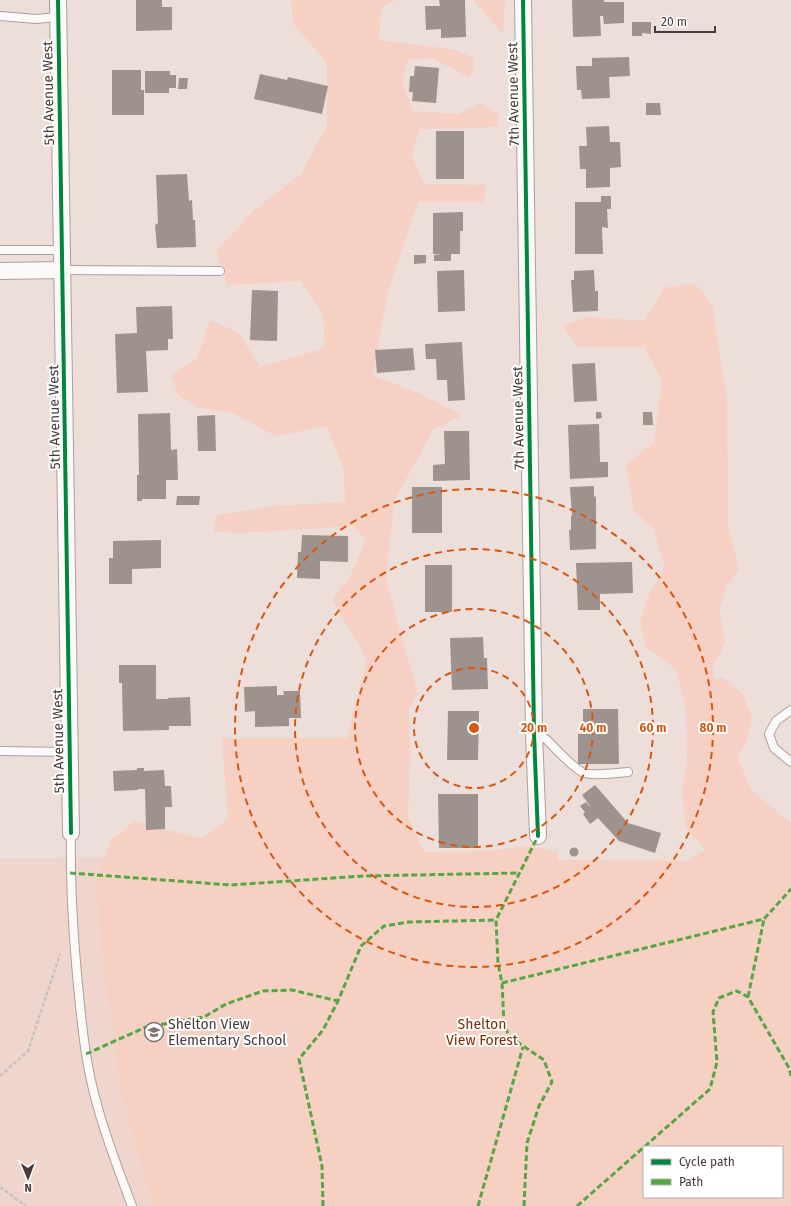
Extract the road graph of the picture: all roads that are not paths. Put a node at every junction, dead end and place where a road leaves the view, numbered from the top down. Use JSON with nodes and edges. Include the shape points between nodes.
{"nodes":[{"id":1,"x":58,"y":0,"type":"edge"},
{"id":2,"x":523,"y":0,"type":"edge"},
{"id":3,"x":0,"y":16,"type":"edge"},
{"id":4,"x":58,"y":18,"type":"junction"},
{"id":5,"x":0,"y":250,"type":"edge"},
{"id":6,"x":62,"y":250,"type":"junction"},
{"id":7,"x":62,"y":270,"type":"junction"},
{"id":8,"x":0,"y":271,"type":"edge"},
{"id":9,"x":220,"y":271,"type":"dead end"},
{"id":10,"x":791,"y":710,"type":"edge"},
{"id":11,"x":534,"y":733,"type":"junction"},
{"id":12,"x":0,"y":751,"type":"edge"},
{"id":13,"x":70,"y":752,"type":"junction"},
{"id":14,"x":791,"y":762,"type":"edge"},
{"id":15,"x":628,"y":772,"type":"dead end"},
{"id":16,"x":71,"y":833,"type":"joint"},
{"id":17,"x":538,"y":836,"type":"dead end"},
{"id":18,"x":132,"y":1206,"type":"edge"}],
"edges":[{"from":1,"to":4,"type":"street","name":"5th Avenue West"},
{"from":2,"to":11,"type":"street","name":"7th Avenue West"},
{"from":3,"to":4,"type":"lane"},
{"from":4,"to":6,"type":"street","name":"5th Avenue West"},
{"from":5,"to":6,"type":"lane"},
{"from":6,"to":7,"type":"street","name":"5th Avenue West"},
{"from":7,"to":8,"type":"street"},
{"from":7,"to":9,"type":"lane"},
{"from":7,"to":13,"type":"street","name":"5th Avenue West"},
{"from":10,"to":14,"type":"lane","via":[[776,721],[770,734],[774,748]]},
{"from":11,"to":15,"type":"lane","via":[[547,740],[584,773]]},
{"from":11,"to":17,"type":"street","name":"7th Avenue West"},
{"from":12,"to":13,"type":"lane"},
{"from":13,"to":16,"type":"street","name":"5th Avenue West"},
{"from":16,"to":18,"type":"lane","via":[[72,919],[83,1036],[97,1108]]}]}
